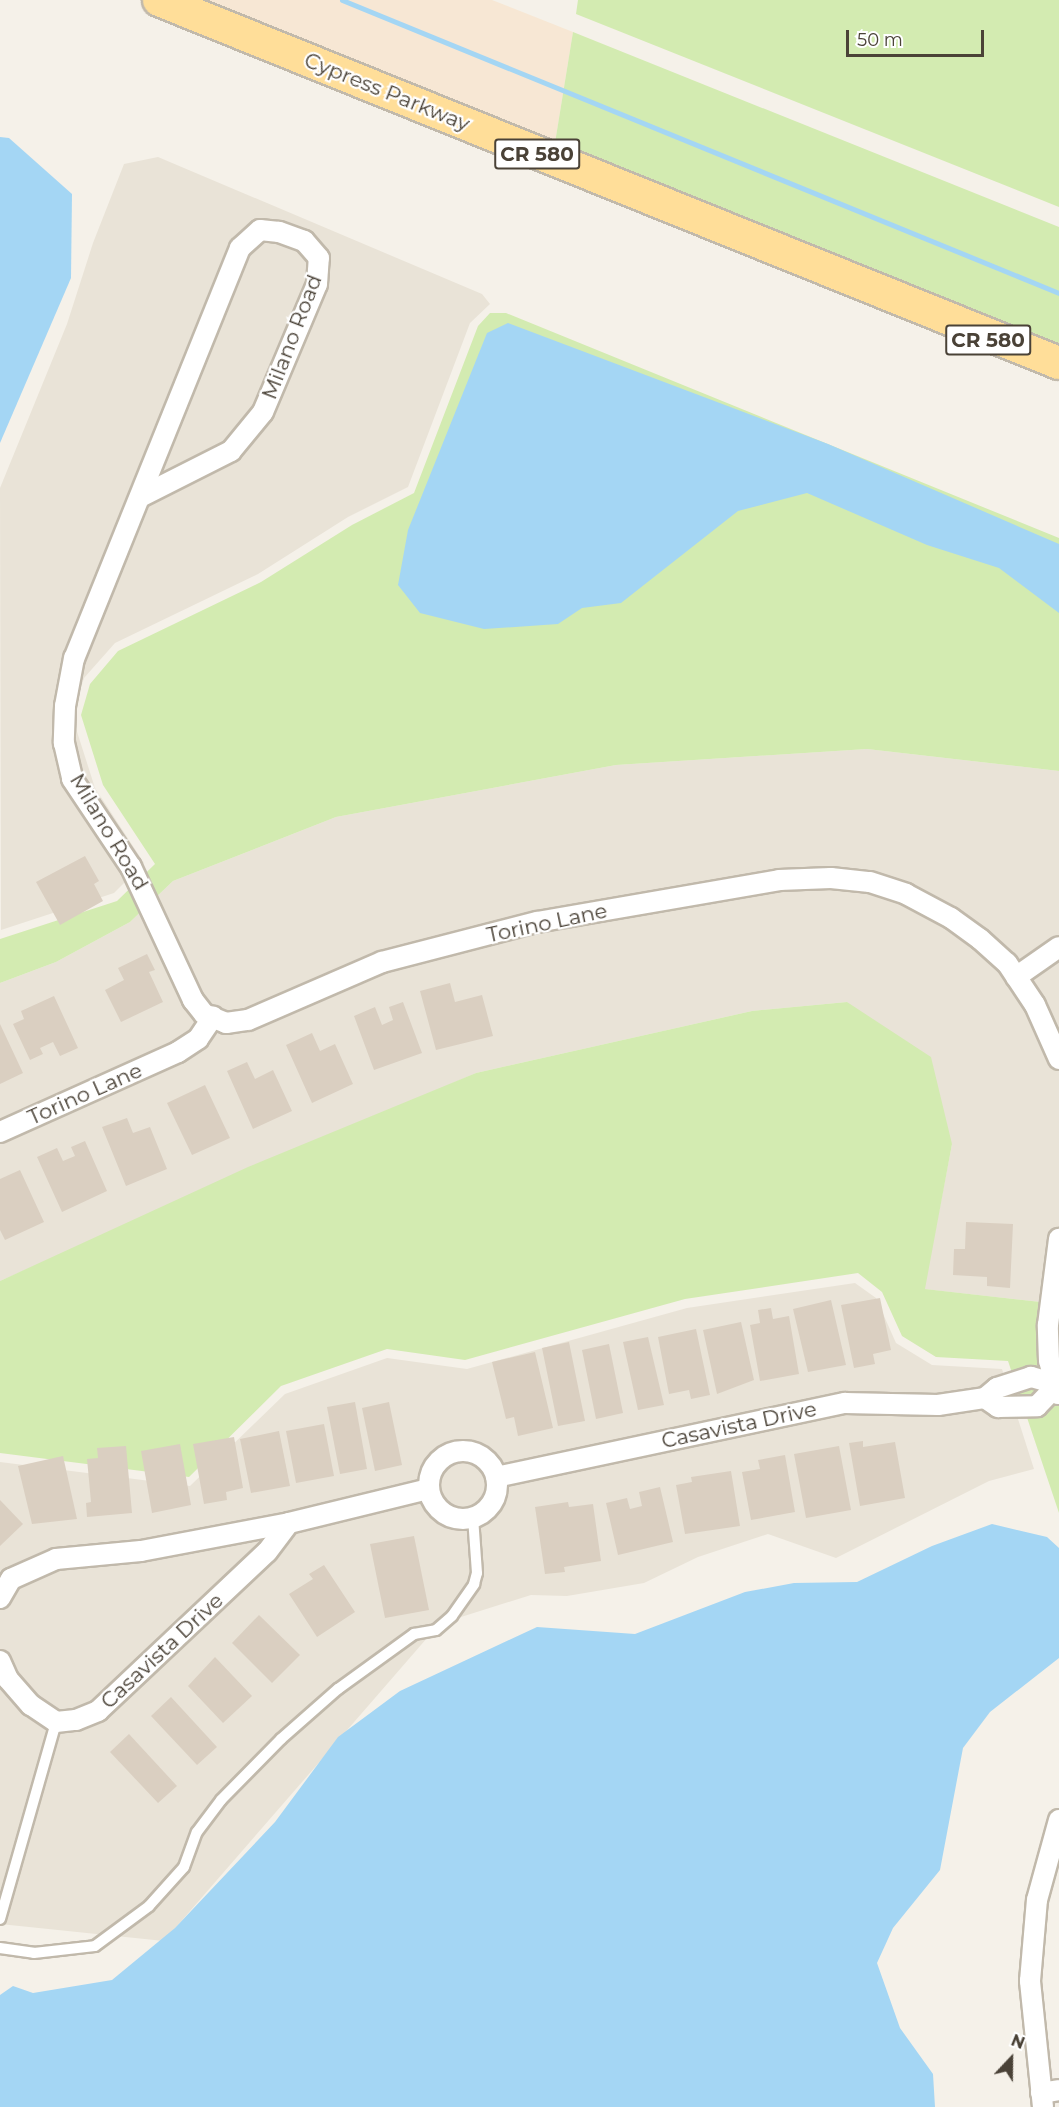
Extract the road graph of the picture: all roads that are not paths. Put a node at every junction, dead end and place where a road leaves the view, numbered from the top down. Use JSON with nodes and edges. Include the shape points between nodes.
{"nodes":[{"id":1,"x":159,"y":0,"type":"edge"},
{"id":2,"x":916,"y":306,"type":"junction"},
{"id":3,"x":1059,"y":363,"type":"edge"},
{"id":4,"x":1059,"y":373,"type":"edge"},
{"id":5,"x":140,"y":497,"type":"junction"},
{"id":6,"x":1059,"y":946,"type":"edge"},
{"id":7,"x":1016,"y":977,"type":"junction"},
{"id":8,"x":213,"y":1017,"type":"junction"},
{"id":9,"x":1059,"y":1059,"type":"edge"},
{"id":10,"x":0,"y":1132,"type":"edge"},
{"id":11,"x":1059,"y":1249,"type":"edge"},
{"id":12,"x":1058,"y":1388,"type":"edge"},
{"id":13,"x":985,"y":1398,"type":"junction"},
{"id":14,"x":496,"y":1477,"type":"junction"},
{"id":15,"x":429,"y":1489,"type":"junction"},
{"id":16,"x":473,"y":1517,"type":"junction"},
{"id":17,"x":289,"y":1523,"type":"junction"},
{"id":18,"x":0,"y":1598,"type":"edge"},
{"id":19,"x":0,"y":1661,"type":"edge"},
{"id":20,"x":56,"y":1722,"type":"junction"},
{"id":21,"x":1059,"y":1820,"type":"edge"},
{"id":22,"x":0,"y":1919,"type":"edge"},
{"id":23,"x":0,"y":1948,"type":"edge"},
{"id":24,"x":1047,"y":2097,"type":"edge"}],
"edges":[{"from":1,"to":2,"type":"main road","name":"Cypress Parkway","number":"CR 580"},
{"from":2,"to":3,"type":"main road","name":"Cypress Parkway","number":"CR 580"},
{"from":2,"to":4,"type":"main road","name":"Cypress Parkway","number":"CR 580"},
{"from":5,"to":5,"type":"street","name":"Milano Road","via":[[231,451],[263,412],[317,284],[319,258],[304,241],[269,229],[252,233],[245,240]]},
{"from":5,"to":8,"type":"street","name":"Milano Road","via":[[74,658],[65,706],[64,743],[72,779],[147,894],[193,1000],[204,1014]]},
{"from":6,"to":7,"type":"street"},
{"from":7,"to":8,"type":"street","name":"Torino Lane","via":[[1007,963],[980,939],[906,894],[870,882],[799,879],[537,922],[382,962],[248,1020],[226,1023]]},
{"from":7,"to":9,"type":"street","name":"Torino Lane","via":[[1053,1040]]},
{"from":8,"to":10,"type":"street","name":"Torino Lane","via":[[198,1039],[178,1052]]},
{"from":11,"to":12,"type":"street","via":[[1048,1325],[1049,1361]]},
{"from":12,"to":13,"type":"street","name":"Casavista Drive","via":[[1032,1377],[997,1388]]},
{"from":12,"to":13,"type":"street","name":"Casavista Drive","via":[[1037,1406],[998,1407]]},
{"from":13,"to":14,"type":"street","name":"Casavista Drive","via":[[938,1405],[845,1402]]},
{"from":14,"to":15,"type":"street","via":[[484,1459],[463,1451],[441,1459],[430,1478]]},
{"from":14,"to":16,"type":"street","via":[[494,1499]]},
{"from":15,"to":16,"type":"street","via":[[432,1500],[448,1516]]},
{"from":15,"to":17,"type":"street"},
{"from":16,"to":23,"type":"lane","via":[[477,1573],[474,1584],[445,1624],[414,1634],[338,1689],[281,1739],[221,1800],[197,1832],[184,1867],[149,1906],[95,1946],[34,1953]]},
{"from":17,"to":18,"type":"street","via":[[141,1551],[56,1559],[11,1579]]},
{"from":17,"to":20,"type":"street","name":"Casavista Drive","via":[[267,1552],[98,1711],[76,1720]]},
{"from":19,"to":20,"type":"street","via":[[8,1679],[31,1705]]},
{"from":20,"to":22,"type":"lane"},
{"from":21,"to":24,"type":"street","via":[[1038,1900],[1031,1959],[1030,2008]]}]}
